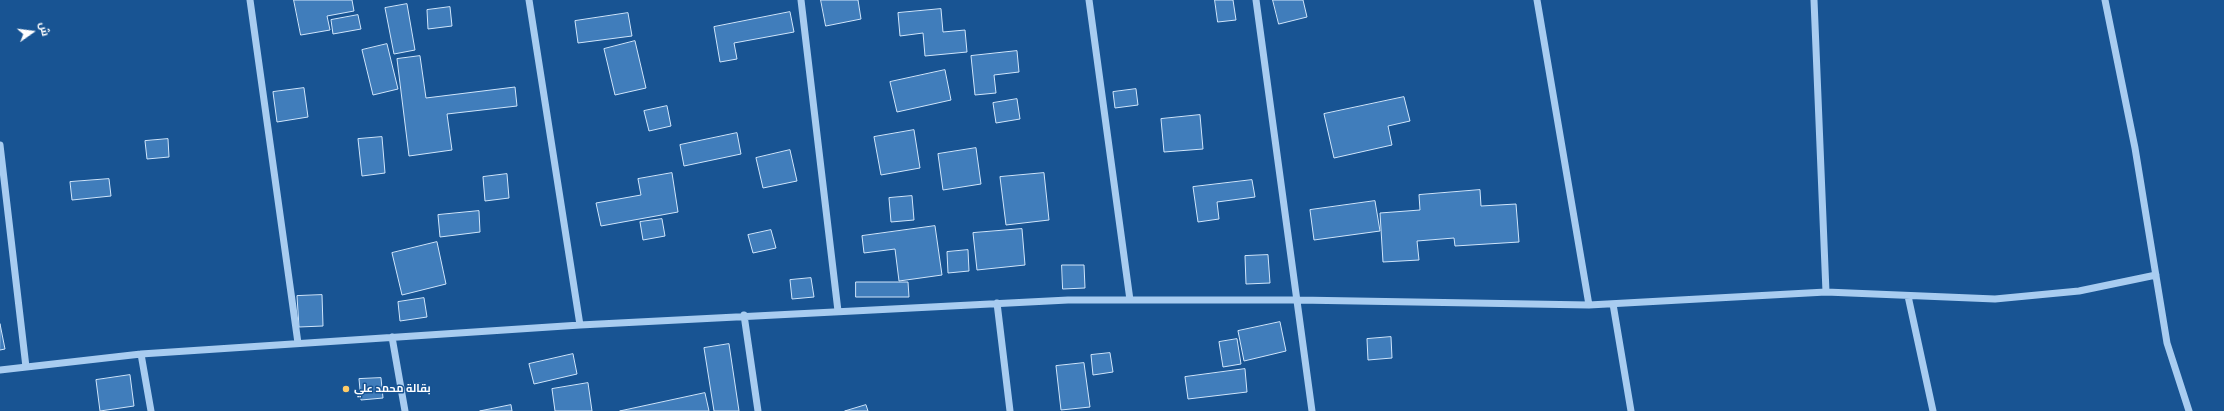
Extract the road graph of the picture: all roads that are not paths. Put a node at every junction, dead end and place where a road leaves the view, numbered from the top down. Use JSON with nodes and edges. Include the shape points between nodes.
{"nodes":[{"id":1,"x":250,"y":0,"type":"edge"},
{"id":2,"x":529,"y":0,"type":"edge"},
{"id":3,"x":801,"y":0,"type":"edge"},
{"id":4,"x":1089,"y":0,"type":"edge"},
{"id":5,"x":1256,"y":0,"type":"edge"},
{"id":6,"x":1536,"y":0,"type":"edge"},
{"id":7,"x":1814,"y":0,"type":"edge"},
{"id":8,"x":2105,"y":0,"type":"edge"},
{"id":9,"x":0,"y":145,"type":"edge"},
{"id":10,"x":2156,"y":275,"type":"junction"},
{"id":11,"x":1826,"y":292,"type":"junction"},
{"id":12,"x":1908,"y":296,"type":"junction"},
{"id":13,"x":1130,"y":300,"type":"junction"},
{"id":14,"x":1298,"y":300,"type":"junction"},
{"id":15,"x":997,"y":303,"type":"junction"},
{"id":16,"x":1613,"y":304,"type":"junction"},
{"id":17,"x":1589,"y":305,"type":"junction"},
{"id":18,"x":838,"y":311,"type":"junction"},
{"id":19,"x":744,"y":315,"type":"junction"},
{"id":20,"x":580,"y":324,"type":"junction"},
{"id":21,"x":392,"y":337,"type":"junction"},
{"id":22,"x":298,"y":343,"type":"junction"},
{"id":23,"x":142,"y":354,"type":"junction"},
{"id":24,"x":26,"y":367,"type":"junction"},
{"id":25,"x":0,"y":370,"type":"edge"},
{"id":26,"x":151,"y":411,"type":"edge"},
{"id":27,"x":405,"y":411,"type":"edge"},
{"id":28,"x":758,"y":411,"type":"edge"},
{"id":29,"x":1010,"y":411,"type":"edge"},
{"id":30,"x":1312,"y":411,"type":"edge"},
{"id":31,"x":1631,"y":411,"type":"edge"},
{"id":32,"x":1933,"y":411,"type":"edge"},
{"id":33,"x":2189,"y":411,"type":"edge"}],
"edges":[{"from":1,"to":22,"type":"street"},
{"from":2,"to":20,"type":"street"},
{"from":3,"to":18,"type":"street"},
{"from":4,"to":13,"type":"street"},
{"from":5,"to":14,"type":"street"},
{"from":6,"to":17,"type":"street"},
{"from":7,"to":11,"type":"street"},
{"from":8,"to":10,"type":"street","via":[[2135,148]]},
{"from":9,"to":24,"type":"street"},
{"from":10,"to":12,"type":"street","via":[[2079,291],[1995,299]]},
{"from":10,"to":33,"type":"street","via":[[2167,343]]},
{"from":11,"to":12,"type":"street"},
{"from":11,"to":16,"type":"street"},
{"from":12,"to":32,"type":"street"},
{"from":13,"to":14,"type":"street"},
{"from":13,"to":15,"type":"street"},
{"from":14,"to":17,"type":"street"},
{"from":14,"to":30,"type":"street"},
{"from":15,"to":18,"type":"street"},
{"from":15,"to":29,"type":"street"},
{"from":16,"to":17,"type":"street"},
{"from":16,"to":31,"type":"street"},
{"from":18,"to":19,"type":"street"},
{"from":19,"to":20,"type":"street"},
{"from":19,"to":28,"type":"street"},
{"from":20,"to":21,"type":"street"},
{"from":21,"to":22,"type":"street"},
{"from":21,"to":27,"type":"street"},
{"from":22,"to":23,"type":"street"},
{"from":23,"to":24,"type":"street"},
{"from":23,"to":26,"type":"street"},
{"from":24,"to":25,"type":"street"}]}
